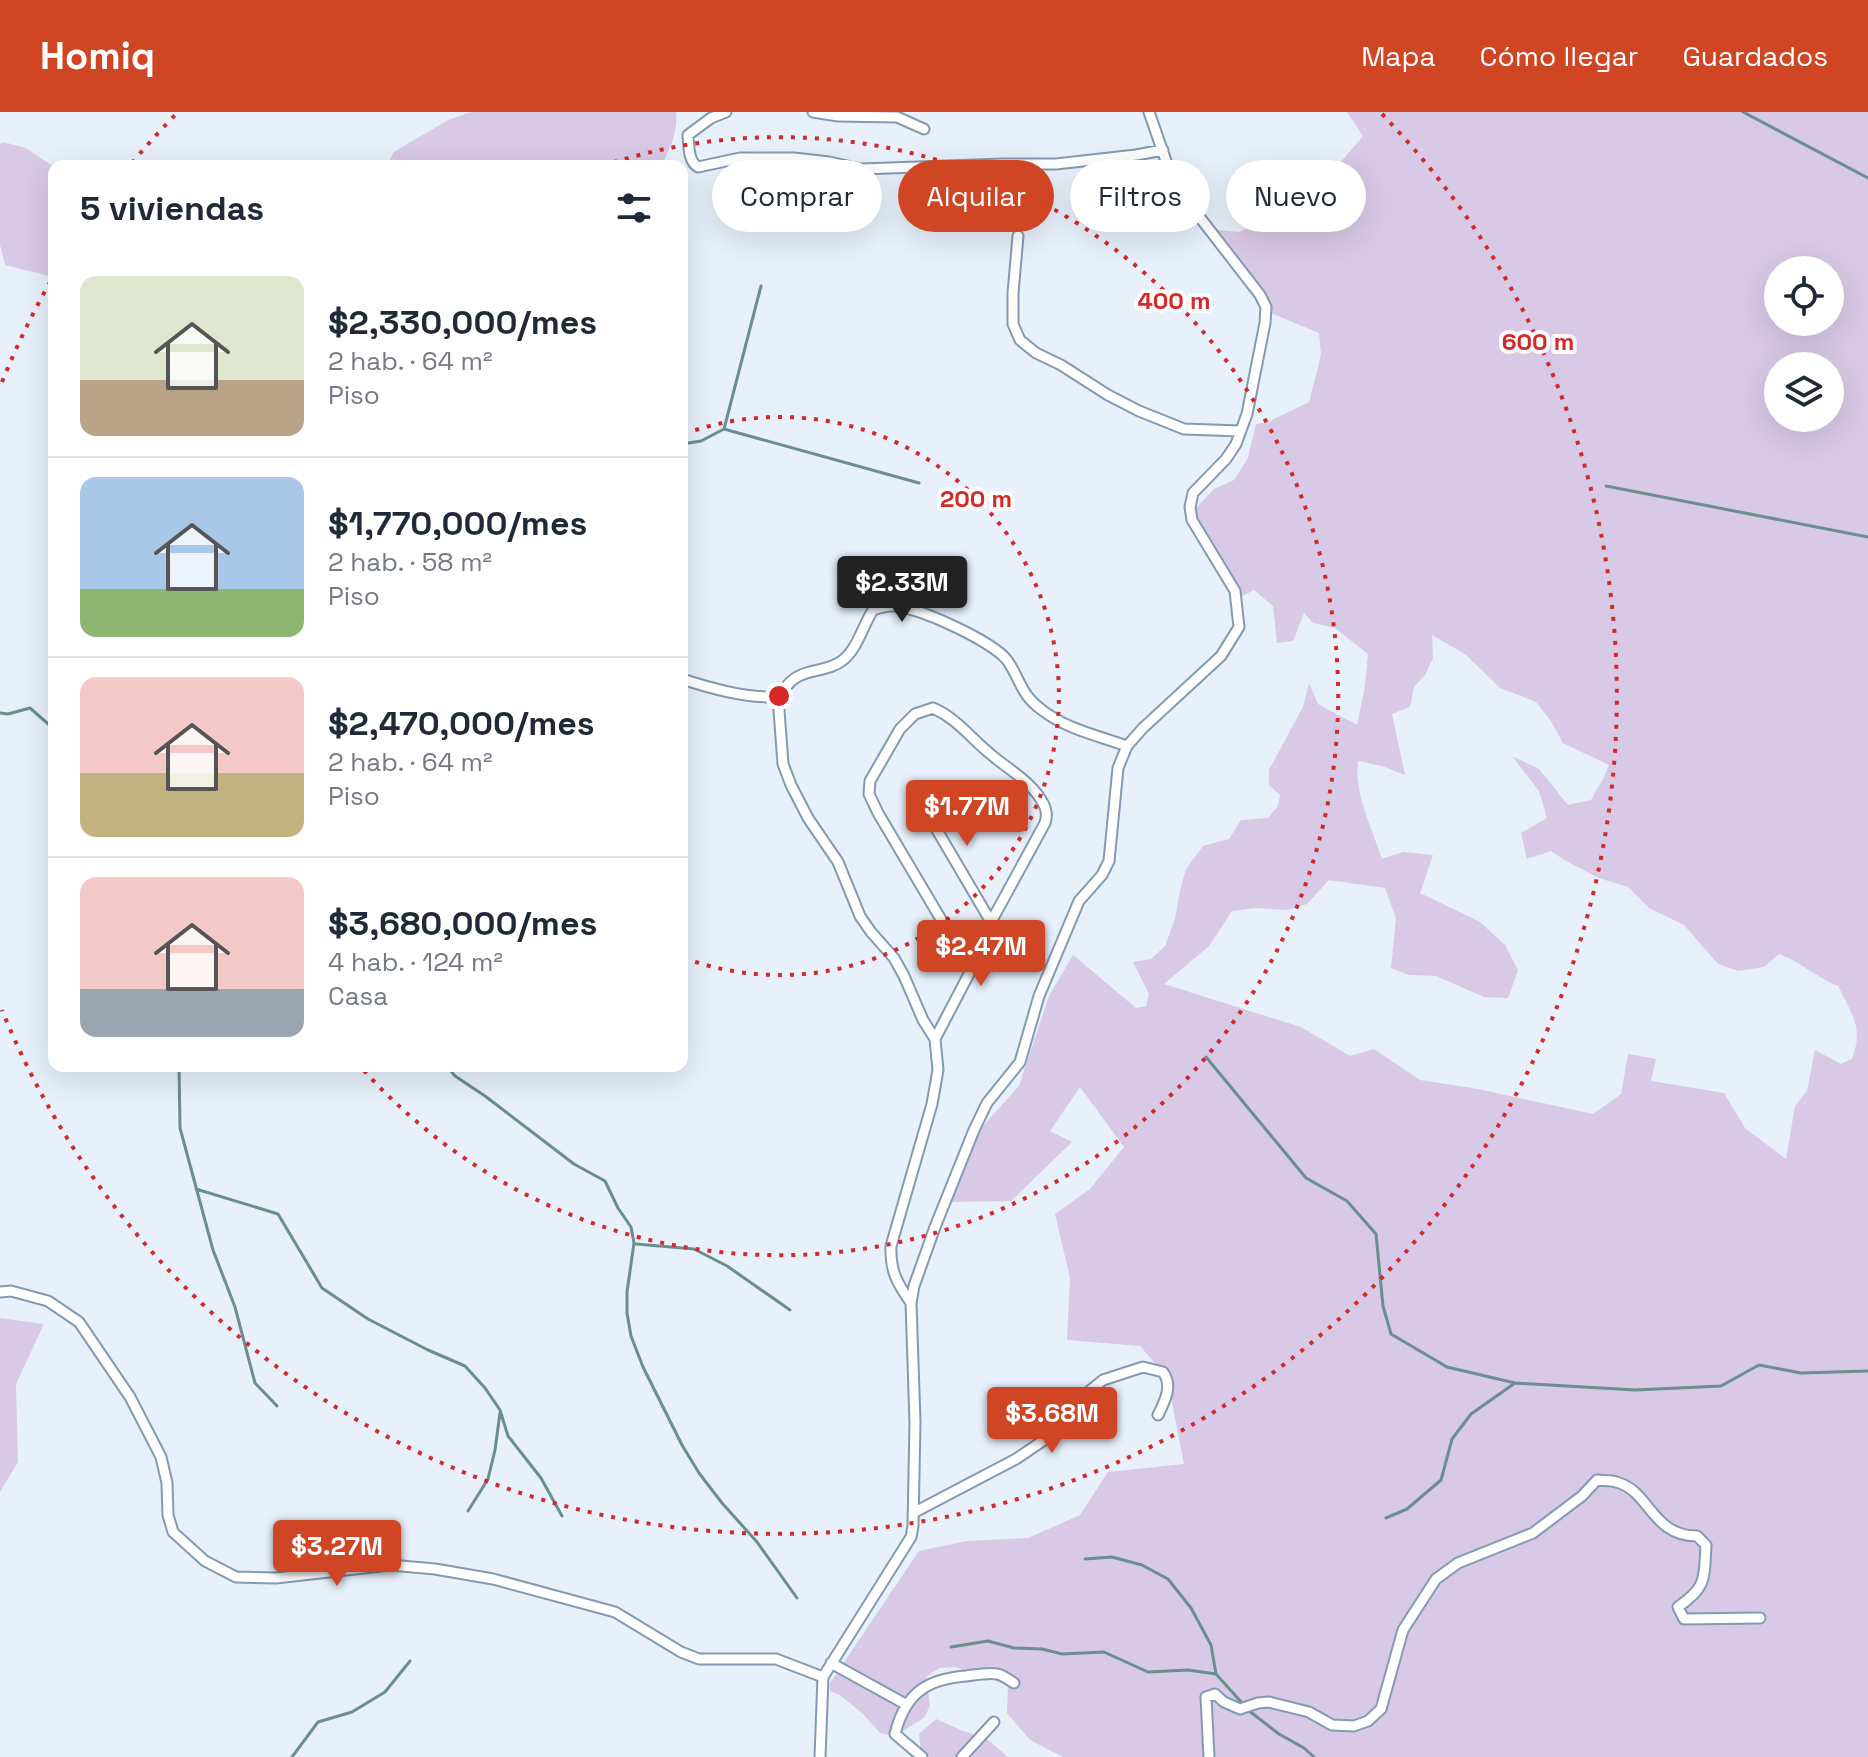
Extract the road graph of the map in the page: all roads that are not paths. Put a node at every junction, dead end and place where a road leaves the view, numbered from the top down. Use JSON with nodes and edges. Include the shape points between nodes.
{"nodes":[{"id":1,"x":726,"y":112,"type":"edge"},
{"id":2,"x":813,"y":112,"type":"edge"},
{"id":3,"x":1149,"y":112,"type":"edge"},
{"id":4,"x":924,"y":129,"type":"dead end"},
{"id":5,"x":1163,"y":150,"type":"junction"},
{"id":6,"x":1018,"y":236,"type":"dead end"},
{"id":7,"x":1240,"y":431,"type":"junction"},
{"id":8,"x":688,"y":681,"type":"edge"},
{"id":9,"x":778,"y":697,"type":"junction"},
{"id":10,"x":1127,"y":746,"type":"junction"},
{"id":11,"x":914,"y":791,"type":"dead end"},
{"id":12,"x":991,"y":922,"type":"junction"},
{"id":13,"x":971,"y":970,"type":"junction"},
{"id":14,"x":935,"y":1039,"type":"junction"},
{"id":15,"x":0,"y":1292,"type":"edge"},
{"id":16,"x":911,"y":1303,"type":"junction"},
{"id":17,"x":1158,"y":1415,"type":"dead end"},
{"id":18,"x":913,"y":1513,"type":"junction"},
{"id":19,"x":1760,"y":1618,"type":"dead end"},
{"id":20,"x":831,"y":1663,"type":"junction"},
{"id":21,"x":823,"y":1677,"type":"junction"},
{"id":22,"x":1014,"y":1683,"type":"dead end"},
{"id":23,"x":907,"y":1705,"type":"junction"},
{"id":24,"x":994,"y":1722,"type":"dead end"},
{"id":25,"x":820,"y":1757,"type":"edge"},
{"id":26,"x":922,"y":1757,"type":"edge"},
{"id":27,"x":962,"y":1757,"type":"edge"},
{"id":28,"x":1209,"y":1757,"type":"edge"}],
"edges":[{"from":1,"to":5,"type":"street","via":[[688,135],[691,159],[698,167],[740,158],[818,161],[861,169],[1056,164]]},
{"from":2,"to":4,"type":"street","via":[[897,117]]},
{"from":3,"to":5,"type":"street"},
{"from":5,"to":7,"type":"street","via":[[1174,184],[1266,307],[1259,362]]},
{"from":6,"to":7,"type":"street","via":[[1013,324],[1020,340],[1139,411],[1184,429]]},
{"from":7,"to":10,"type":"street","via":[[1226,459],[1193,493],[1190,507],[1192,520],[1235,591],[1239,627],[1221,656]]},
{"from":8,"to":9,"type":"street"},
{"from":9,"to":10,"type":"street","via":[[801,674],[845,659],[873,610],[890,605],[970,632],[1007,660],[1027,699],[1058,722]]},
{"from":9,"to":14,"type":"street","via":[[783,764],[791,785],[838,862],[860,916],[894,958]]},
{"from":10,"to":16,"type":"street","via":[[1118,768],[1109,861],[1079,901],[1039,996],[1020,1062],[987,1103],[974,1130]]},
{"from":11,"to":12,"type":"street"},
{"from":12,"to":13,"type":"street"},
{"from":12,"to":13,"type":"street","via":[[1045,823],[1045,807],[963,727],[928,709],[900,729],[870,781],[869,794]]},
{"from":13,"to":14,"type":"street"},
{"from":14,"to":16,"type":"street","via":[[938,1070],[932,1104],[891,1246],[890,1264]]},
{"from":15,"to":21,"type":"street","via":[[48,1301],[79,1322],[130,1397],[161,1457],[173,1532],[205,1561],[236,1577],[276,1578],[390,1565],[449,1571],[615,1612],[699,1659],[776,1659]]},
{"from":16,"to":18,"type":"street"},
{"from":17,"to":18,"type":"street","via":[[1167,1396],[1163,1372],[1143,1367],[1103,1380],[1066,1410],[1047,1438]]},
{"from":18,"to":20,"type":"street","via":[[911,1537]]},
{"from":19,"to":28,"type":"street","via":[[1684,1619],[1678,1607],[1704,1580],[1706,1545],[1697,1536],[1680,1536],[1618,1482],[1597,1480],[1533,1533],[1458,1563],[1436,1579],[1403,1630],[1381,1709],[1368,1721],[1332,1725],[1309,1712],[1269,1702],[1240,1709],[1215,1694],[1206,1697]]},
{"from":20,"to":21,"type":"street"},
{"from":20,"to":23,"type":"street"},
{"from":21,"to":25,"type":"street"},
{"from":22,"to":23,"type":"street","via":[[997,1674],[944,1678],[925,1685]]},
{"from":23,"to":26,"type":"street","via":[[895,1734]]},
{"from":24,"to":27,"type":"street"}]}
